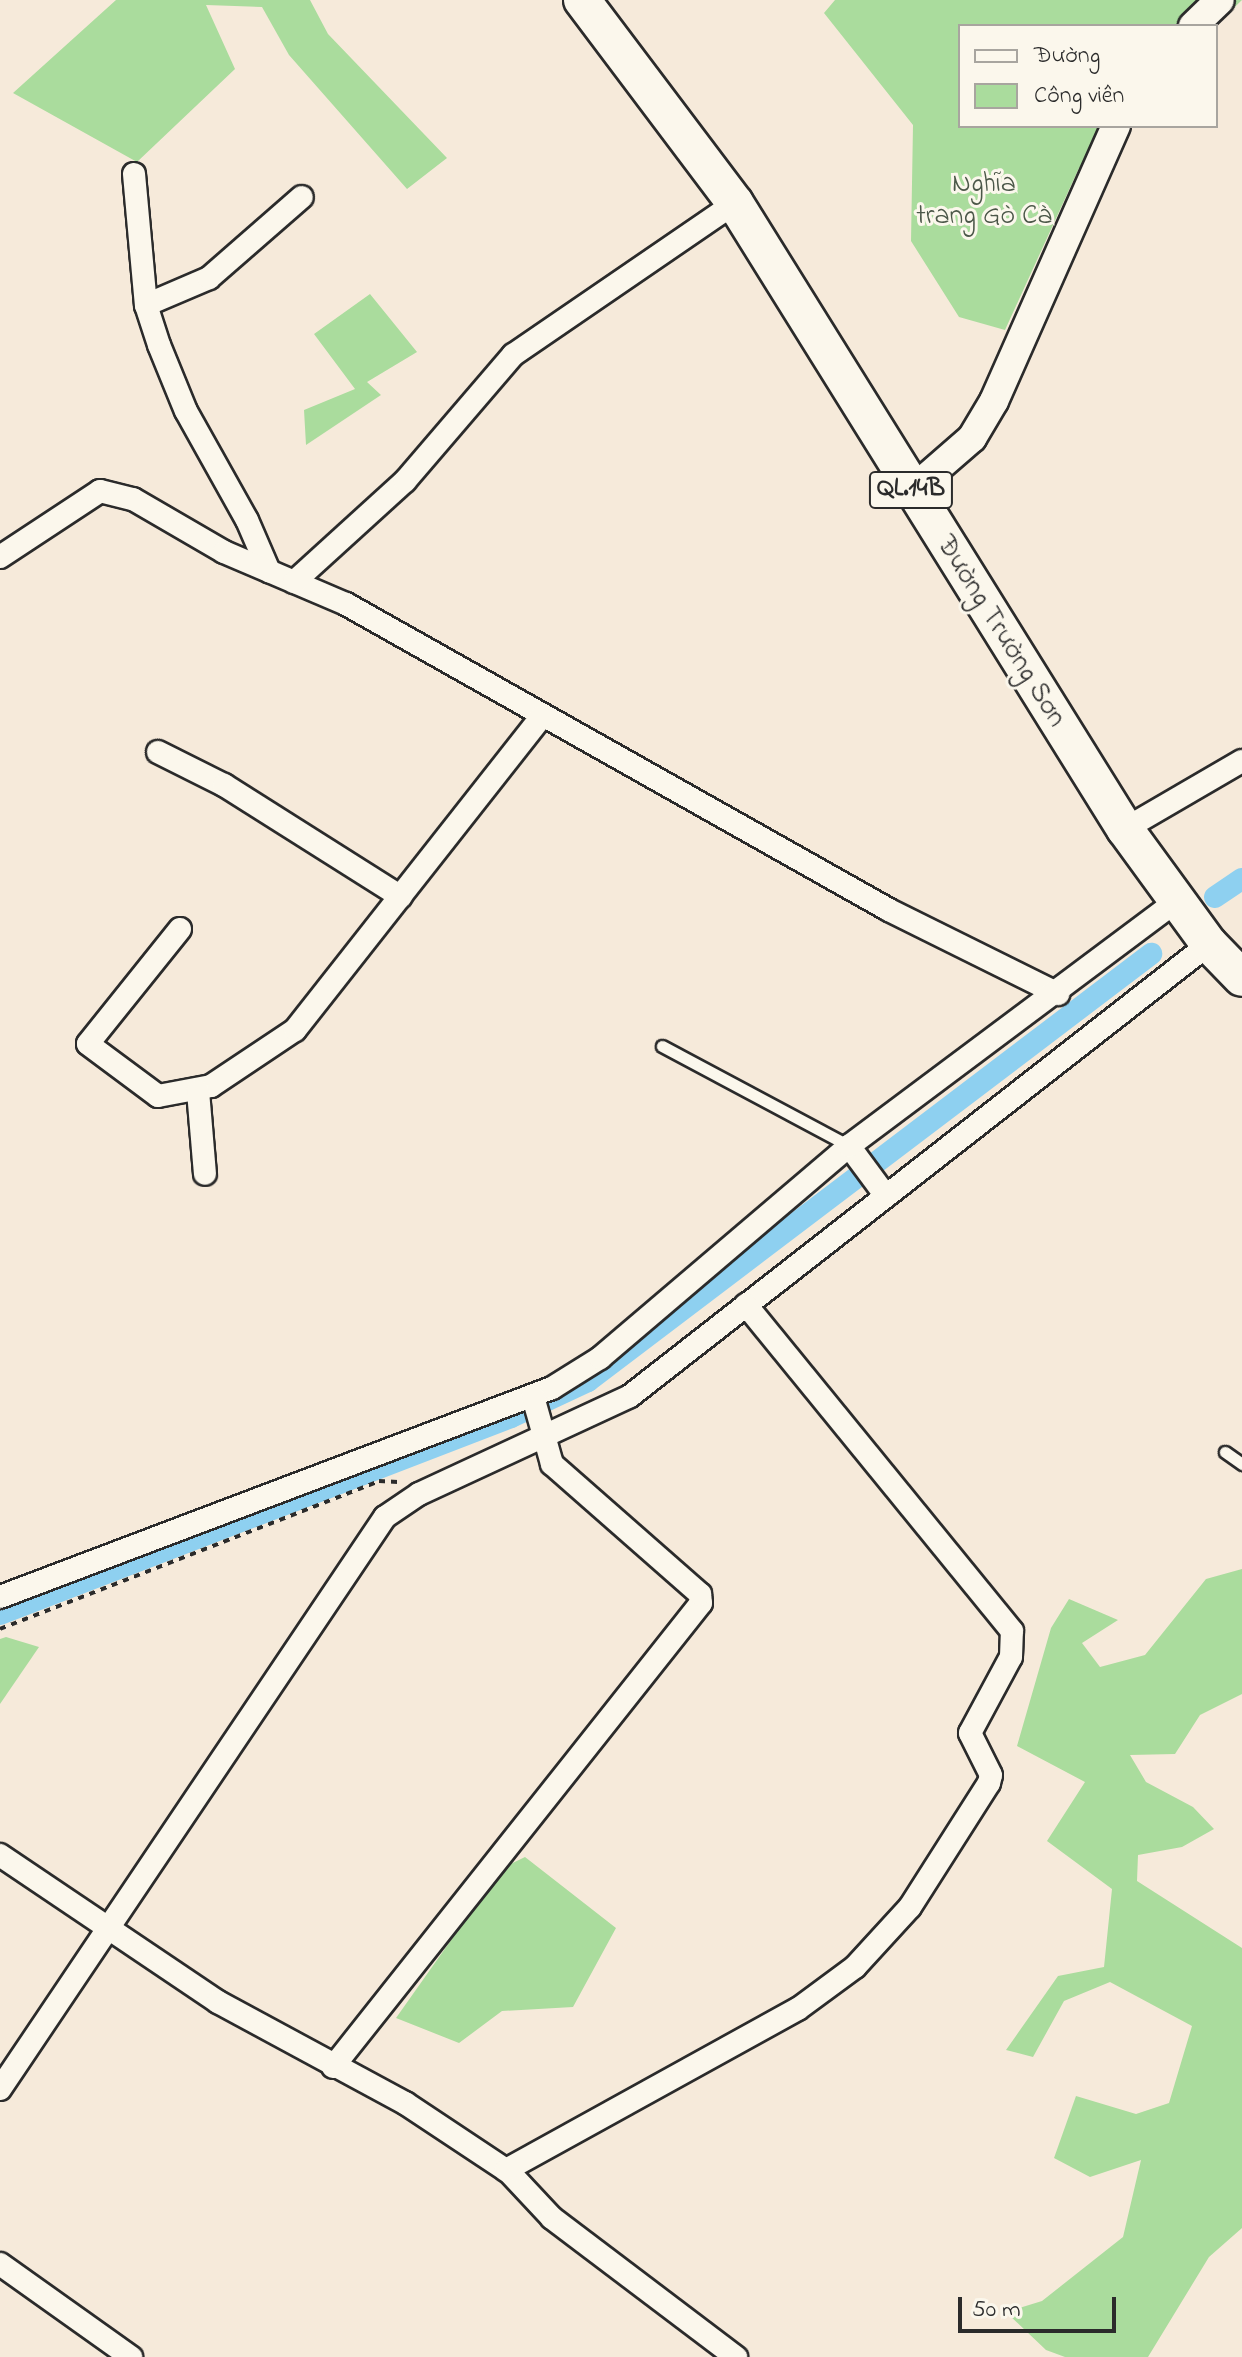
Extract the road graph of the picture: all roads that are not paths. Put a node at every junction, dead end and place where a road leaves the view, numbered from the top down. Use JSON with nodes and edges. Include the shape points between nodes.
{"nodes":[{"id":1,"x":582,"y":0,"type":"edge"},
{"id":2,"x":1220,"y":0,"type":"edge"},
{"id":3,"x":1195,"y":24,"type":"edge"},
{"id":4,"x":1115,"y":128,"type":"edge"},
{"id":5,"x":134,"y":174,"type":"dead end"},
{"id":6,"x":302,"y":197,"type":"dead end"},
{"id":7,"x":735,"y":203,"type":"junction"},
{"id":8,"x":146,"y":305,"type":"junction"},
{"id":9,"x":911,"y":491,"type":"junction"},
{"id":10,"x":0,"y":557,"type":"edge"},
{"id":11,"x":269,"y":571,"type":"junction"},
{"id":12,"x":294,"y":582,"type":"junction"},
{"id":13,"x":541,"y":717,"type":"junction"},
{"id":14,"x":158,"y":752,"type":"dead end"},
{"id":15,"x":1242,"y":761,"type":"edge"},
{"id":16,"x":1125,"y":829,"type":"junction"},
{"id":17,"x":401,"y":897,"type":"junction"},
{"id":18,"x":1178,"y":900,"type":"junction"},
{"id":19,"x":180,"y":929,"type":"dead end"},
{"id":20,"x":1209,"y":944,"type":"junction"},
{"id":21,"x":1242,"y":978,"type":"edge"},
{"id":22,"x":1058,"y":994,"type":"junction"},
{"id":23,"x":662,"y":1046,"type":"dead end"},
{"id":24,"x":198,"y":1091,"type":"junction"},
{"id":25,"x":849,"y":1146,"type":"junction"},
{"id":26,"x":205,"y":1174,"type":"dead end"},
{"id":27,"x":886,"y":1196,"type":"junction"},
{"id":28,"x":746,"y":1305,"type":"junction"},
{"id":29,"x":533,"y":1397,"type":"junction"},
{"id":30,"x":544,"y":1437,"type":"junction"},
{"id":31,"x":1225,"y":1452,"type":"dead end"},
{"id":32,"x":1242,"y":1464,"type":"edge"},
{"id":33,"x":0,"y":1597,"type":"edge"},
{"id":34,"x":0,"y":1855,"type":"edge"},
{"id":35,"x":109,"y":1930,"type":"junction"},
{"id":36,"x":333,"y":2067,"type":"junction"},
{"id":37,"x":0,"y":2089,"type":"edge"},
{"id":38,"x":506,"y":2170,"type":"junction"},
{"id":39,"x":0,"y":2264,"type":"edge"},
{"id":40,"x":131,"y":2357,"type":"edge"},
{"id":41,"x":736,"y":2357,"type":"edge"}],
"edges":[{"from":1,"to":7,"type":"highway","name":"Đường Trường Sơn","number":"QL.14B"},
{"from":2,"to":3,"type":"street"},
{"from":4,"to":9,"type":"street","via":[[994,401],[972,438]]},
{"from":5,"to":8,"type":"street"},
{"from":6,"to":8,"type":"street","via":[[209,278]]},
{"from":7,"to":9,"type":"highway","name":"Đường Trường Sơn","number":"QL.14B"},
{"from":7,"to":12,"type":"street","via":[[513,355],[405,481]]},
{"from":8,"to":11,"type":"street","via":[[186,411]]},
{"from":9,"to":16,"type":"highway","name":"Đường Trường Sơn","number":"QL.14B"},
{"from":10,"to":11,"type":"street","via":[[100,491],[133,499],[224,552]]},
{"from":11,"to":12,"type":"street"},
{"from":12,"to":13,"type":"street","via":[[346,604]]},
{"from":13,"to":17,"type":"street"},
{"from":13,"to":22,"type":"street","via":[[889,910]]},
{"from":14,"to":17,"type":"street","via":[[224,785]]},
{"from":15,"to":16,"type":"street"},
{"from":16,"to":18,"type":"highway","name":"Đường Trường Sơn","number":"QL.14B"},
{"from":17,"to":24,"type":"street","via":[[295,1030],[272,1050]]},
{"from":18,"to":20,"type":"highway","name":"Đường Trường Sơn","number":"QL.14B"},
{"from":18,"to":22,"type":"street"},
{"from":19,"to":24,"type":"street","via":[[88,1044],[158,1096]]},
{"from":20,"to":21,"type":"highway","name":"Đường Trường Sơn","number":"QL.14B"},
{"from":20,"to":27,"type":"street"},
{"from":22,"to":25,"type":"street"},
{"from":23,"to":25,"type":"lane"},
{"from":24,"to":26,"type":"street"},
{"from":25,"to":27,"type":"street"},
{"from":25,"to":29,"type":"street","via":[[600,1358]]},
{"from":27,"to":28,"type":"street"},
{"from":28,"to":30,"type":"street","via":[[630,1396]]},
{"from":28,"to":38,"type":"street","via":[[1012,1631],[1011,1657],[970,1733],[991,1775],[989,1783],[910,1907],[855,1967],[798,2009]]},
{"from":29,"to":30,"type":"street"},
{"from":29,"to":33,"type":"street"},
{"from":30,"to":35,"type":"street","via":[[440,1483],[385,1517]]},
{"from":30,"to":36,"type":"street","via":[[552,1464],[700,1594],[701,1603]]},
{"from":31,"to":32,"type":"lane"},
{"from":34,"to":35,"type":"street"},
{"from":35,"to":36,"type":"street","via":[[218,2002]]},
{"from":35,"to":37,"type":"street"},
{"from":36,"to":38,"type":"street","via":[[405,2103]]},
{"from":38,"to":41,"type":"street","via":[[552,2218]]},
{"from":39,"to":40,"type":"street"}]}
